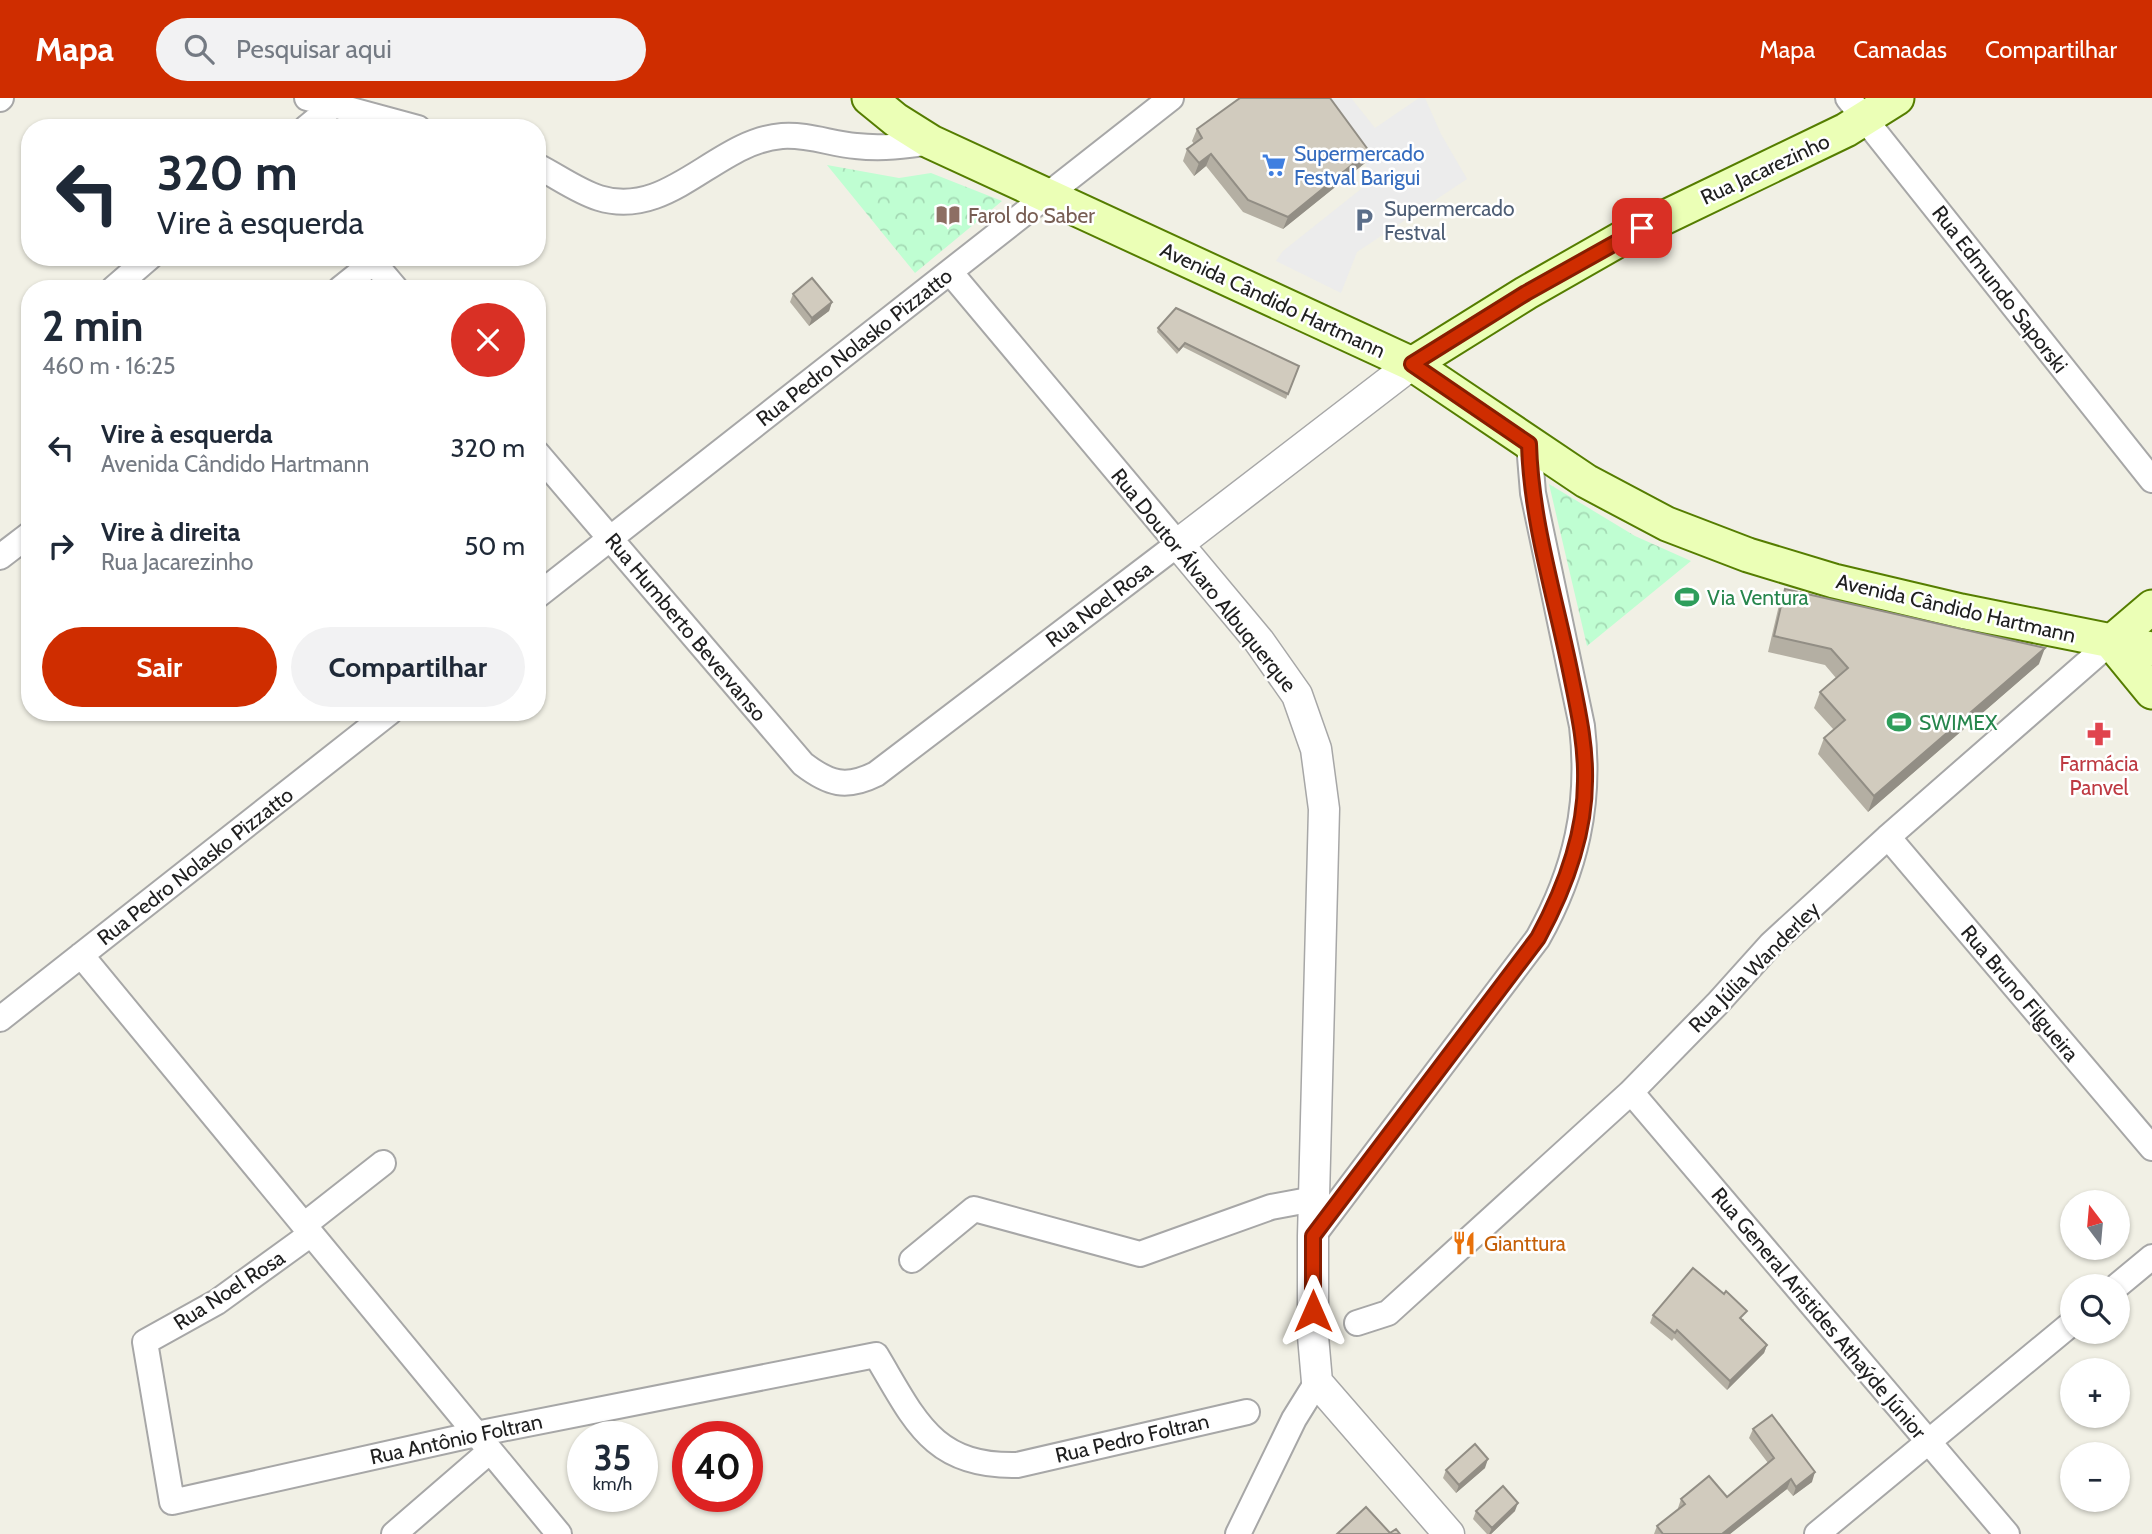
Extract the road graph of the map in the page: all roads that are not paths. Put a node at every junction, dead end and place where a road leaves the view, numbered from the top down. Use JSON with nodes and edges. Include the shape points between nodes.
{"nodes":[{"id":1,"x":307,"y":98,"type":"edge"},
{"id":2,"x":869,"y":98,"type":"edge"},
{"id":3,"x":1171,"y":98,"type":"edge"},
{"id":4,"x":1898,"y":98,"type":"edge"},
{"id":5,"x":334,"y":105,"type":"junction"},
{"id":6,"x":1857,"y":109,"type":"edge"},
{"id":7,"x":317,"y":119,"type":"edge"},
{"id":8,"x":385,"y":119,"type":"edge"},
{"id":9,"x":931,"y":142,"type":"junction"},
{"id":10,"x":546,"y":171,"type":"edge"},
{"id":11,"x":1047,"y":195,"type":"junction"},
{"id":12,"x":140,"y":266,"type":"edge"},
{"id":13,"x":366,"y":266,"type":"edge"},
{"id":14,"x":950,"y":272,"type":"junction"},
{"id":15,"x":123,"y":280,"type":"edge"},
{"id":16,"x":350,"y":280,"type":"edge"},
{"id":17,"x":1412,"y":364,"type":"junction"},
{"id":18,"x":1529,"y":444,"type":"junction"},
{"id":19,"x":546,"y":463,"type":"edge"},
{"id":20,"x":2152,"y":480,"type":"edge"},
{"id":21,"x":611,"y":538,"type":"junction"},
{"id":22,"x":21,"y":541,"type":"edge"},
{"id":23,"x":1178,"y":544,"type":"junction"},
{"id":24,"x":0,"y":557,"type":"edge"},
{"id":25,"x":546,"y":589,"type":"edge"},
{"id":26,"x":2152,"y":607,"type":"edge"},
{"id":27,"x":2111,"y":642,"type":"junction"},
{"id":28,"x":2152,"y":649,"type":"edge"},
{"id":29,"x":2152,"y":692,"type":"edge"},
{"id":30,"x":379,"y":721,"type":"edge"},
{"id":31,"x":847,"y":784,"type":"joint"},
{"id":32,"x":1888,"y":837,"type":"junction"},
{"id":33,"x":81,"y":955,"type":"junction"},
{"id":34,"x":0,"y":1019,"type":"edge"},
{"id":35,"x":1631,"y":1092,"type":"junction"},
{"id":36,"x":2152,"y":1148,"type":"edge"},
{"id":37,"x":383,"y":1163,"type":"dead end"},
{"id":38,"x":1314,"y":1199,"type":"junction"},
{"id":39,"x":308,"y":1230,"type":"junction"},
{"id":40,"x":1313,"y":1236,"type":"junction"},
{"id":41,"x":2152,"y":1257,"type":"edge"},
{"id":42,"x":912,"y":1260,"type":"dead end"},
{"id":43,"x":2130,"y":1275,"type":"edge"},
{"id":44,"x":1357,"y":1323,"type":"dead end"},
{"id":45,"x":2060,"y":1333,"type":"edge"},
{"id":46,"x":145,"y":1342,"type":"joint"},
{"id":47,"x":1317,"y":1382,"type":"junction"},
{"id":48,"x":1247,"y":1412,"type":"dead end"},
{"id":49,"x":1929,"y":1441,"type":"junction"},
{"id":50,"x":483,"y":1442,"type":"junction"},
{"id":51,"x":1017,"y":1465,"type":"joint"},
{"id":52,"x":394,"y":1534,"type":"edge"},
{"id":53,"x":558,"y":1534,"type":"edge"},
{"id":54,"x":1238,"y":1534,"type":"edge"},
{"id":55,"x":1449,"y":1534,"type":"edge"},
{"id":56,"x":1817,"y":1534,"type":"edge"},
{"id":57,"x":2007,"y":1534,"type":"edge"}],
"edges":[{"from":1,"to":5,"type":"street"},
{"from":2,"to":9,"type":"main road","name":"Avenida Cândido Hartmann"},
{"from":3,"to":11,"type":"street","name":"Rua Pedro Nolasko Pizzatto"},
{"from":4,"to":6,"type":"main road","name":"Rua Jacarezinho"},
{"from":5,"to":7,"type":"street"},
{"from":5,"to":8,"type":"street"},
{"from":6,"to":17,"type":"main road","name":"Rua Jacarezinho","via":[[1526,293]]},
{"from":6,"to":20,"type":"street","name":"Rua Edmundo Saporski"},
{"from":9,"to":10,"type":"street","via":[[876,148],[801,136],[764,138],[651,198],[631,201],[597,198]]},
{"from":9,"to":11,"type":"main road","name":"Avenida Cândido Hartmann"},
{"from":11,"to":14,"type":"street","name":"Rua Pedro Nolasko Pizzatto"},
{"from":11,"to":17,"type":"main road","name":"Avenida Cândido Hartmann"},
{"from":12,"to":15,"type":"street"},
{"from":13,"to":16,"type":"street"},
{"from":14,"to":21,"type":"street","name":"Rua Pedro Nolasko Pizzatto"},
{"from":14,"to":23,"type":"street","name":"Rua Doutor Álvaro Albuquerque"},
{"from":17,"to":18,"type":"main road","name":"Avenida Cândido Hartmann"},
{"from":17,"to":23,"type":"street","name":"Rua Noel Rosa"},
{"from":18,"to":27,"type":"main road","name":"Avenida Cândido Hartmann","via":[[1631,506],[1748,555],[1896,597]]},
{"from":18,"to":40,"type":"street","via":[[1533,493],[1584,746],[1586,784],[1574,854],[1538,938]]},
{"from":19,"to":21,"type":"street","name":"Rua Humberto Bevervanso"},
{"from":21,"to":25,"type":"street","name":"Rua Pedro Nolasko Pizzatto"},
{"from":21,"to":31,"type":"street","name":"Rua Humberto Bevervanso","via":[[803,764]]},
{"from":22,"to":24,"type":"street"},
{"from":23,"to":31,"type":"street","name":"Rua Noel Rosa","via":[[876,774]]},
{"from":23,"to":38,"type":"street","name":"Rua Doutor Álvaro Albuquerque","via":[[1278,665],[1297,695],[1316,749],[1324,809]]},
{"from":26,"to":27,"type":"main road","name":"Rua Júlia Wanderley"},
{"from":27,"to":28,"type":"main road","name":"Avenida Cândido Hartmann"},
{"from":27,"to":29,"type":"main road"},
{"from":27,"to":32,"type":"street","name":"Rua Júlia Wanderley"},
{"from":30,"to":33,"type":"street","name":"Rua Pedro Nolasko Pizzatto"},
{"from":32,"to":35,"type":"street","name":"Rua Júlia Wanderley","via":[[1771,944]]},
{"from":32,"to":36,"type":"street","name":"Rua Bruno Filgueira"},
{"from":33,"to":34,"type":"street","name":"Rua Pedro Nolasko Pizzatto"},
{"from":33,"to":39,"type":"street"},
{"from":35,"to":44,"type":"street","name":"Rua Júlia Wanderley","via":[[1388,1313]]},
{"from":35,"to":49,"type":"street","name":"Rua General Aristides Athaýde Júnior"},
{"from":37,"to":39,"type":"street","name":"Rua Noel Rosa"},
{"from":38,"to":40,"type":"street","name":"Rua Doutor Álvaro Albuquerque"},
{"from":38,"to":42,"type":"street","via":[[1271,1207],[1140,1254],[974,1209]]},
{"from":39,"to":46,"type":"street","name":"Rua Noel Rosa","via":[[216,1302]]},
{"from":39,"to":50,"type":"street"},
{"from":40,"to":47,"type":"street","name":"Rua Doutor Álvaro Albuquerque"},
{"from":41,"to":43,"type":"street"},
{"from":45,"to":49,"type":"street"},
{"from":46,"to":50,"type":"street","name":"Rua Antônio Foltran","via":[[172,1502]]},
{"from":47,"to":54,"type":"street"},
{"from":47,"to":55,"type":"street"},
{"from":48,"to":51,"type":"street","name":"Rua Pedro Foltran"},
{"from":49,"to":56,"type":"street"},
{"from":49,"to":57,"type":"street","name":"Rua General Aristides Athaýde Júnior"},
{"from":50,"to":51,"type":"street","name":"Rua Antônio Foltran","via":[[876,1355],[930,1438],[972,1462]]},
{"from":50,"to":52,"type":"street"},
{"from":50,"to":53,"type":"street"}]}
